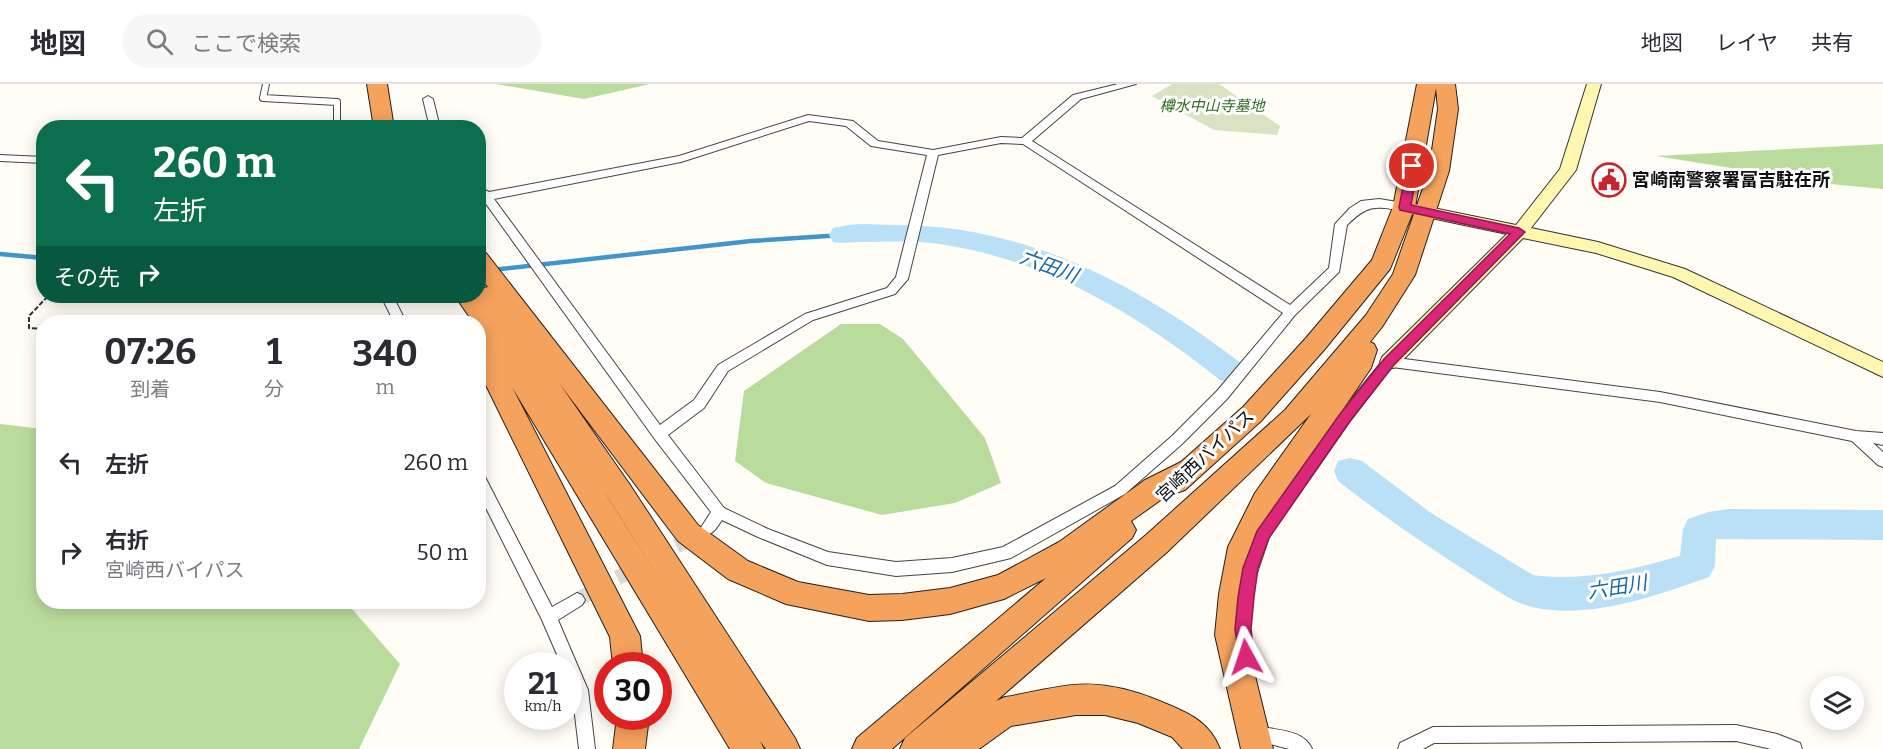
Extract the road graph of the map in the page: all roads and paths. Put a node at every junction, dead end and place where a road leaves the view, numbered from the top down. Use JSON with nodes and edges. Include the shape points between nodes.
{"nodes":[{"id":1,"x":266,"y":84,"type":"edge"},
{"id":2,"x":377,"y":84,"type":"edge"},
{"id":3,"x":393,"y":84,"type":"edge"},
{"id":4,"x":1131,"y":84,"type":"edge"},
{"id":5,"x":1427,"y":84,"type":"edge"},
{"id":6,"x":1445,"y":84,"type":"edge"},
{"id":7,"x":1594,"y":84,"type":"edge"},
{"id":8,"x":428,"y":99,"type":"dead end"},
{"id":9,"x":337,"y":120,"type":"edge"},
{"id":10,"x":383,"y":120,"type":"edge"},
{"id":11,"x":398,"y":120,"type":"edge"},
{"id":12,"x":433,"y":120,"type":"edge"},
{"id":13,"x":1025,"y":141,"type":"junction"},
{"id":14,"x":933,"y":153,"type":"junction"},
{"id":15,"x":0,"y":158,"type":"edge"},
{"id":16,"x":36,"y":160,"type":"edge"},
{"id":17,"x":486,"y":194,"type":"edge"},
{"id":18,"x":486,"y":202,"type":"edge"},
{"id":19,"x":1416,"y":209,"type":"junction"},
{"id":20,"x":1519,"y":232,"type":"junction"},
{"id":21,"x":486,"y":268,"type":"edge"},
{"id":22,"x":486,"y":294,"type":"edge"},
{"id":23,"x":41,"y":303,"type":"edge"},
{"id":24,"x":1291,"y":312,"type":"junction"},
{"id":25,"x":1374,"y":321,"type":"junction"},
{"id":26,"x":486,"y":323,"type":"edge"},
{"id":27,"x":36,"y":328,"type":"edge"},
{"id":28,"x":486,"y":360,"type":"edge"},
{"id":29,"x":1389,"y":362,"type":"junction"},
{"id":30,"x":1883,"y":370,"type":"edge"},
{"id":31,"x":659,"y":434,"type":"junction"},
{"id":32,"x":1857,"y":436,"type":"junction"},
{"id":33,"x":1883,"y":439,"type":"edge"},
{"id":34,"x":1883,"y":461,"type":"edge"},
{"id":35,"x":1188,"y":470,"type":"junction"},
{"id":36,"x":486,"y":493,"type":"edge"},
{"id":37,"x":719,"y":512,"type":"junction"},
{"id":38,"x":707,"y":529,"type":"tunnel mouth"},
{"id":39,"x":577,"y":600,"type":"tunnel mouth"},
{"id":40,"x":549,"y":617,"type":"junction"},
{"id":41,"x":627,"y":652,"type":"edge"},
{"id":42,"x":631,"y":730,"type":"edge"},
{"id":43,"x":1266,"y":745,"type":"edge"},
{"id":44,"x":587,"y":749,"type":"edge"},
{"id":45,"x":629,"y":749,"type":"edge"},
{"id":46,"x":748,"y":749,"type":"edge"},
{"id":47,"x":783,"y":749,"type":"edge"},
{"id":48,"x":868,"y":749,"type":"edge"},
{"id":49,"x":916,"y":749,"type":"edge"},
{"id":50,"x":952,"y":749,"type":"edge"},
{"id":51,"x":1204,"y":749,"type":"edge"},
{"id":52,"x":1304,"y":749,"type":"edge"},
{"id":53,"x":1406,"y":749,"type":"edge"},
{"id":54,"x":1794,"y":749,"type":"edge"}],
"edges":[{"from":1,"to":9,"type":"lane","via":[[263,98],[337,102]]},
{"from":2,"to":10,"type":"highway"},
{"from":3,"to":11,"type":"highway"},
{"from":4,"to":13,"type":"street","via":[[1077,97]]},
{"from":5,"to":19,"type":"highway","name":"宮崎西バイパス"},
{"from":6,"to":19,"type":"highway","name":"宮崎西バイパス","via":[[1448,109],[1439,171]]},
{"from":7,"to":20,"type":"street","via":[[1568,170]]},
{"from":8,"to":12,"type":"street"},
{"from":13,"to":14,"type":"street","via":[[1001,140]]},
{"from":13,"to":24,"type":"street"},
{"from":14,"to":17,"type":"street","via":[[875,144],[849,123],[808,118],[681,159]]},
{"from":14,"to":31,"type":"street","via":[[902,279],[891,291],[809,317],[723,368],[699,405]]},
{"from":15,"to":16,"type":"street"},
{"from":18,"to":31,"type":"street"},
{"from":19,"to":20,"type":"street"},
{"from":19,"to":24,"type":"street","via":[[1379,203],[1365,204],[1354,211],[1341,224],[1335,269]]},
{"from":19,"to":25,"type":"highway","name":"宮崎西バイパス","via":[[1404,275]]},
{"from":19,"to":35,"type":"highway","name":"宮崎西バイパス","via":[[1382,263],[1315,344],[1252,414]]},
{"from":20,"to":29,"type":"street"},
{"from":20,"to":30,"type":"street","via":[[1598,248],[1680,273]]},
{"from":21,"to":35,"type":"highway","via":[[688,533],[738,570],[796,595],[880,608],[950,601],[1004,586],[1069,550],[1155,488]]},
{"from":22,"to":47,"type":"highway","via":[[620,493]]},
{"from":23,"to":27,"type":"path","via":[[29,316],[28,328]]},
{"from":24,"to":37,"type":"street","via":[[1222,395],[1120,490],[1006,553],[952,565],[896,569],[828,558]]},
{"from":25,"to":43,"type":"highway","via":[[1362,361],[1265,501],[1242,547],[1230,635],[1245,705]]},
{"from":25,"to":49,"type":"highway","name":"宮崎西バイパス","via":[[1294,417],[1156,544]]},
{"from":26,"to":46,"type":"highway"},
{"from":28,"to":41,"type":"highway","via":[[625,636]]},
{"from":29,"to":32,"type":"street","via":[[1660,397]]},
{"from":29,"to":43,"type":"street","via":[[1262,535],[1251,568],[1243,629]]},
{"from":31,"to":37,"type":"street"},
{"from":32,"to":33,"type":"street"},
{"from":32,"to":34,"type":"street"},
{"from":35,"to":48,"type":"highway","name":"宮崎西バイパス"},
{"from":36,"to":40,"type":"street"},
{"from":37,"to":38,"type":"street"},
{"from":39,"to":40,"type":"street"},
{"from":40,"to":44,"type":"street","via":[[580,690]]},
{"from":42,"to":45,"type":"highway"},
{"from":43,"to":52,"type":"street","via":[[1295,742]]},
{"from":50,"to":51,"type":"highway","via":[[1005,712],[1076,700],[1105,700],[1140,708],[1183,726]]},
{"from":53,"to":54,"type":"street","via":[[1433,735],[1736,733]]}]}
